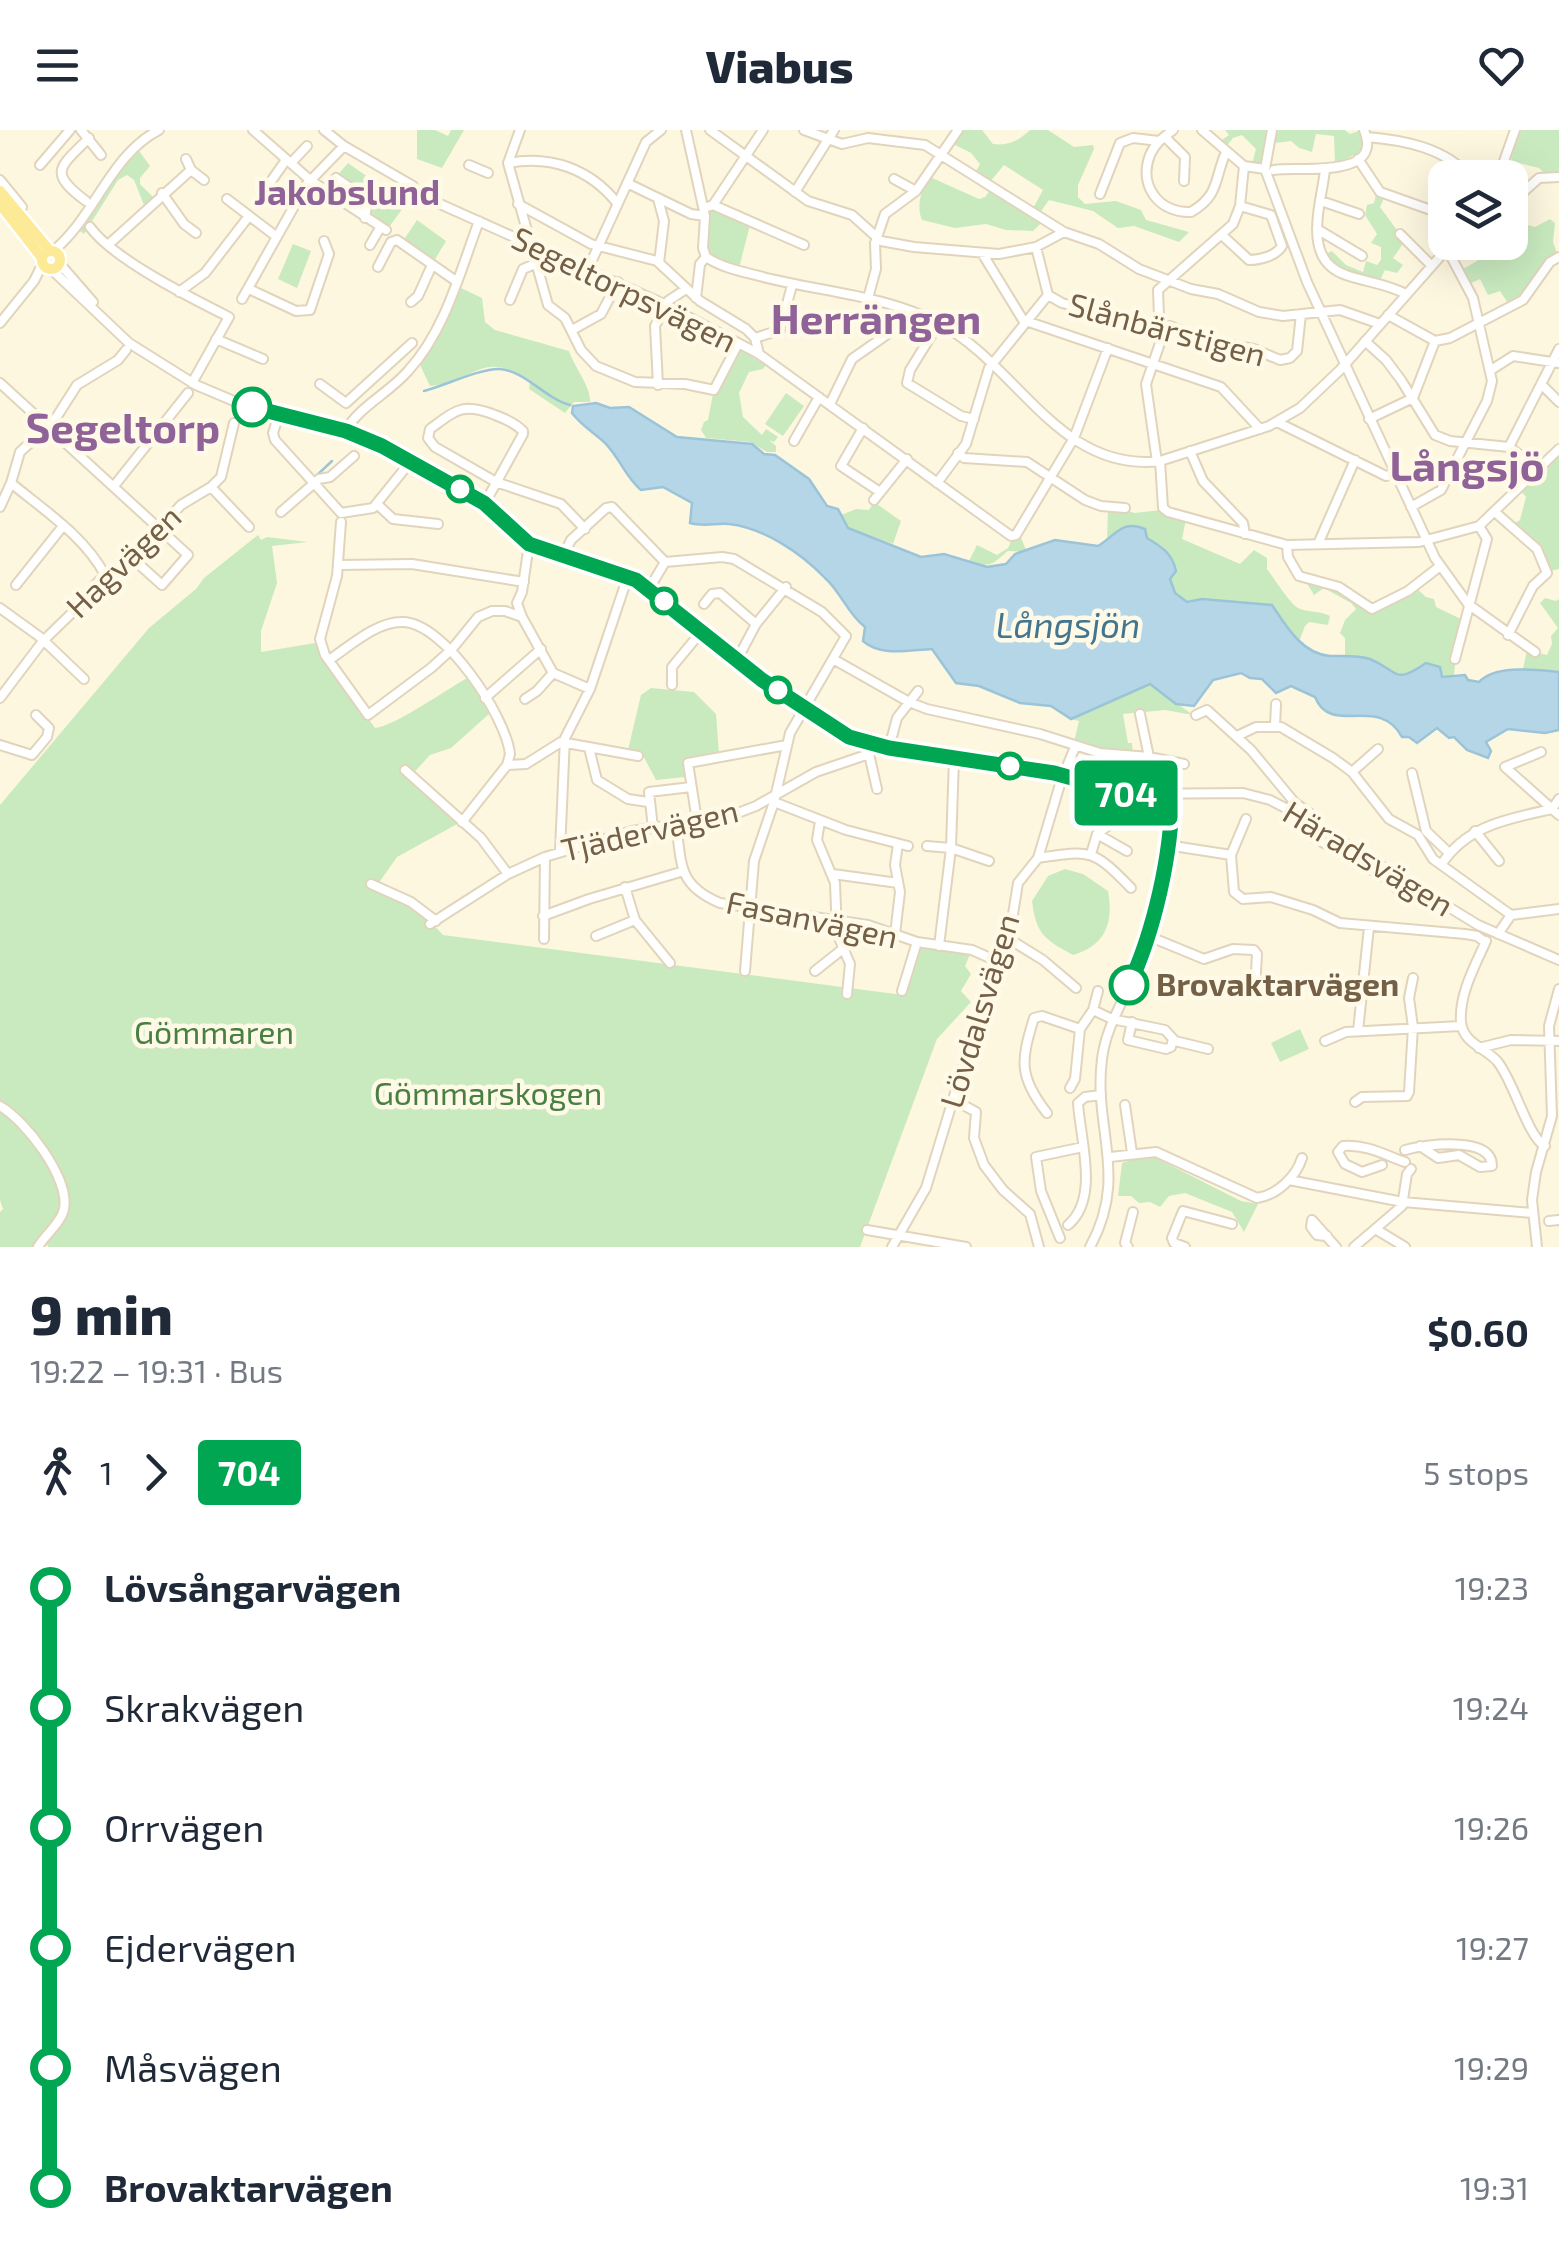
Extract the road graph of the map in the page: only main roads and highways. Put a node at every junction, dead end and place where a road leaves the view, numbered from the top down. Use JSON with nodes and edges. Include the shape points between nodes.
{"nodes":[{"id":1,"x":0,"y":191,"type":"edge"},
{"id":2,"x":0,"y":204,"type":"edge"}],
"edges":[{"from":1,"to":2,"type":"main road","name":"Häradsvägen","via":[[51,260]]}]}
